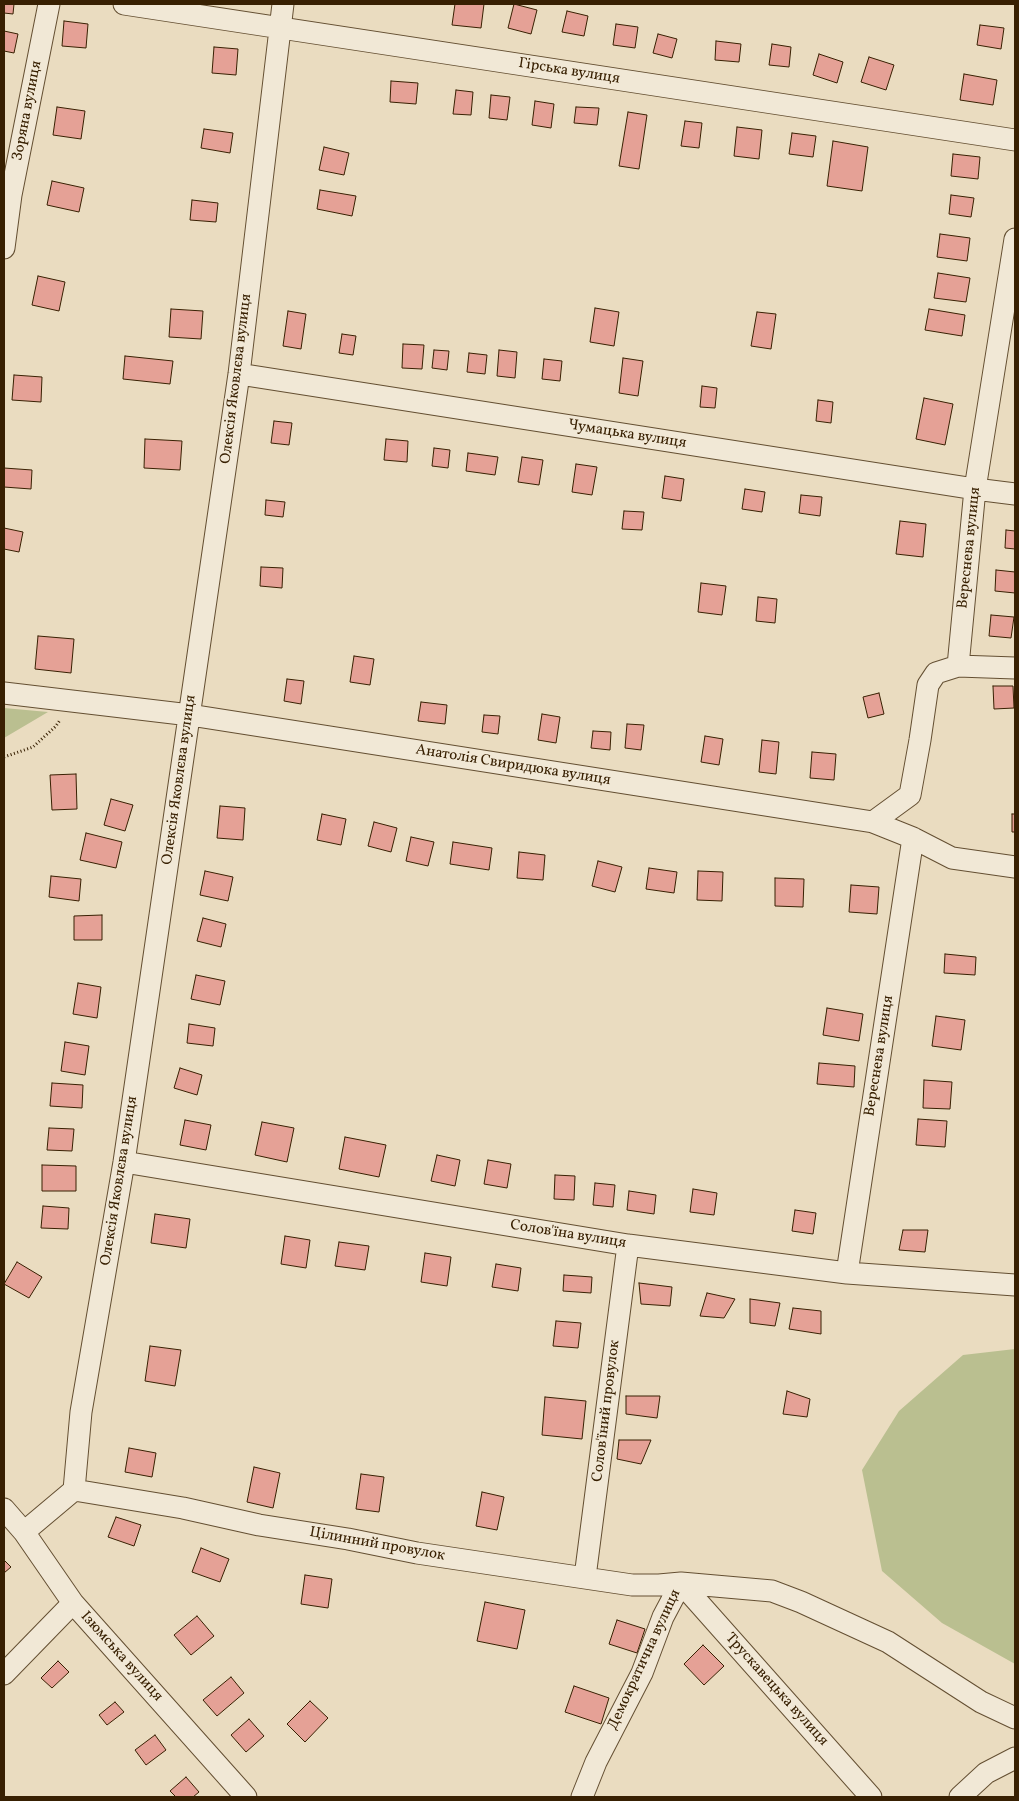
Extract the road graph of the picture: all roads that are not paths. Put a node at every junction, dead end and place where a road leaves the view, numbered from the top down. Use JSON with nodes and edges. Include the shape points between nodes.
{"nodes":[{"id":1,"x":49,"y":4,"type":"edge"},
{"id":2,"x":124,"y":4,"type":"edge"},
{"id":3,"x":283,"y":4,"type":"edge"},
{"id":4,"x":280,"y":28,"type":"junction"},
{"id":5,"x":1015,"y":140,"type":"edge"},
{"id":6,"x":1015,"y":239,"type":"edge"},
{"id":7,"x":4,"y":248,"type":"edge"},
{"id":8,"x":239,"y":374,"type":"junction"},
{"id":9,"x":975,"y":489,"type":"junction"},
{"id":10,"x":1015,"y":494,"type":"edge"},
{"id":11,"x":958,"y":666,"type":"junction"},
{"id":12,"x":1015,"y":668,"type":"edge"},
{"id":13,"x":4,"y":693,"type":"edge"},
{"id":14,"x":190,"y":715,"type":"junction"},
{"id":15,"x":873,"y":822,"type":"junction"},
{"id":16,"x":913,"y":838,"type":"junction"},
{"id":17,"x":1015,"y":867,"type":"edge"},
{"id":18,"x":124,"y":1162,"type":"junction"},
{"id":19,"x":628,"y":1245,"type":"junction"},
{"id":20,"x":847,"y":1273,"type":"junction"},
{"id":21,"x":1015,"y":1285,"type":"edge"},
{"id":22,"x":74,"y":1490,"type":"junction"},
{"id":23,"x":4,"y":1509,"type":"edge"},
{"id":24,"x":24,"y":1532,"type":"junction"},
{"id":25,"x":585,"y":1577,"type":"junction"},
{"id":26,"x":681,"y":1583,"type":"junction"},
{"id":27,"x":73,"y":1603,"type":"junction"},
{"id":28,"x":4,"y":1674,"type":"edge"},
{"id":29,"x":1015,"y":1718,"type":"edge"},
{"id":30,"x":1015,"y":1758,"type":"edge"},
{"id":31,"x":246,"y":1797,"type":"edge"},
{"id":32,"x":582,"y":1797,"type":"edge"},
{"id":33,"x":871,"y":1797,"type":"edge"},
{"id":34,"x":960,"y":1797,"type":"edge"}],
"edges":[{"from":1,"to":7,"type":"street","name":"Зоряна вулиця","via":[[11,196]]},
{"from":2,"to":4,"type":"street","name":"Гірська вулиця"},
{"from":3,"to":4,"type":"street","name":"Олексія Яковлєва вулиця"},
{"from":4,"to":5,"type":"street","name":"Гірська вулиця"},
{"from":4,"to":8,"type":"street","name":"Олексія Яковлєва вулиця"},
{"from":6,"to":9,"type":"street","name":"Вереснева вулиця"},
{"from":8,"to":9,"type":"street","name":"Чумацька вулиця"},
{"from":8,"to":14,"type":"street","name":"Олексія Яковлєва вулиця"},
{"from":9,"to":10,"type":"street","name":"Чумацька вулиця"},
{"from":9,"to":11,"type":"street","name":"Вереснева вулиця"},
{"from":11,"to":12,"type":"street"},
{"from":11,"to":15,"type":"street","via":[[936,673],[928,685],[910,795]]},
{"from":13,"to":14,"type":"street","name":"Анатолія Свиридюка вулиця"},
{"from":14,"to":15,"type":"street","name":"Анатолія Свиридюка вулиця"},
{"from":14,"to":18,"type":"street","name":"Олексія Яковлєва вулиця"},
{"from":15,"to":16,"type":"street","name":"Анатолія Свиридюка вулиця"},
{"from":16,"to":17,"type":"street","name":"Анатолія Свиридюка вулиця","via":[[952,858]]},
{"from":16,"to":20,"type":"street","name":"Вереснева вулиця"},
{"from":18,"to":19,"type":"street","name":"Солов'їна вулиця"},
{"from":18,"to":22,"type":"street","name":"Олексія Яковлєва вулиця","via":[[81,1412]]},
{"from":19,"to":20,"type":"street","name":"Солов'їна вулиця"},
{"from":19,"to":25,"type":"street","name":"Солов'їний провулок"},
{"from":20,"to":21,"type":"street","name":"Солов'їна вулиця"},
{"from":22,"to":24,"type":"street"},
{"from":22,"to":25,"type":"street","name":"Цілинний провулок","via":[[417,1553]]},
{"from":23,"to":24,"type":"street","name":"Ізюмська вулиця"},
{"from":24,"to":27,"type":"street","name":"Ізюмська вулиця"},
{"from":25,"to":26,"type":"street","name":"Цілинний провулок","via":[[632,1585]]},
{"from":26,"to":29,"type":"street","name":"Демократична вулиця","via":[[772,1591],[801,1602],[888,1642],[981,1702]]},
{"from":26,"to":32,"type":"street","name":"Демократична вулиця"},
{"from":26,"to":33,"type":"street","name":"Трускавецька вулиця"},
{"from":27,"to":28,"type":"street"},
{"from":27,"to":31,"type":"street","name":"Ізюмська вулиця"},
{"from":30,"to":34,"type":"street","via":[[986,1773]]}]}
